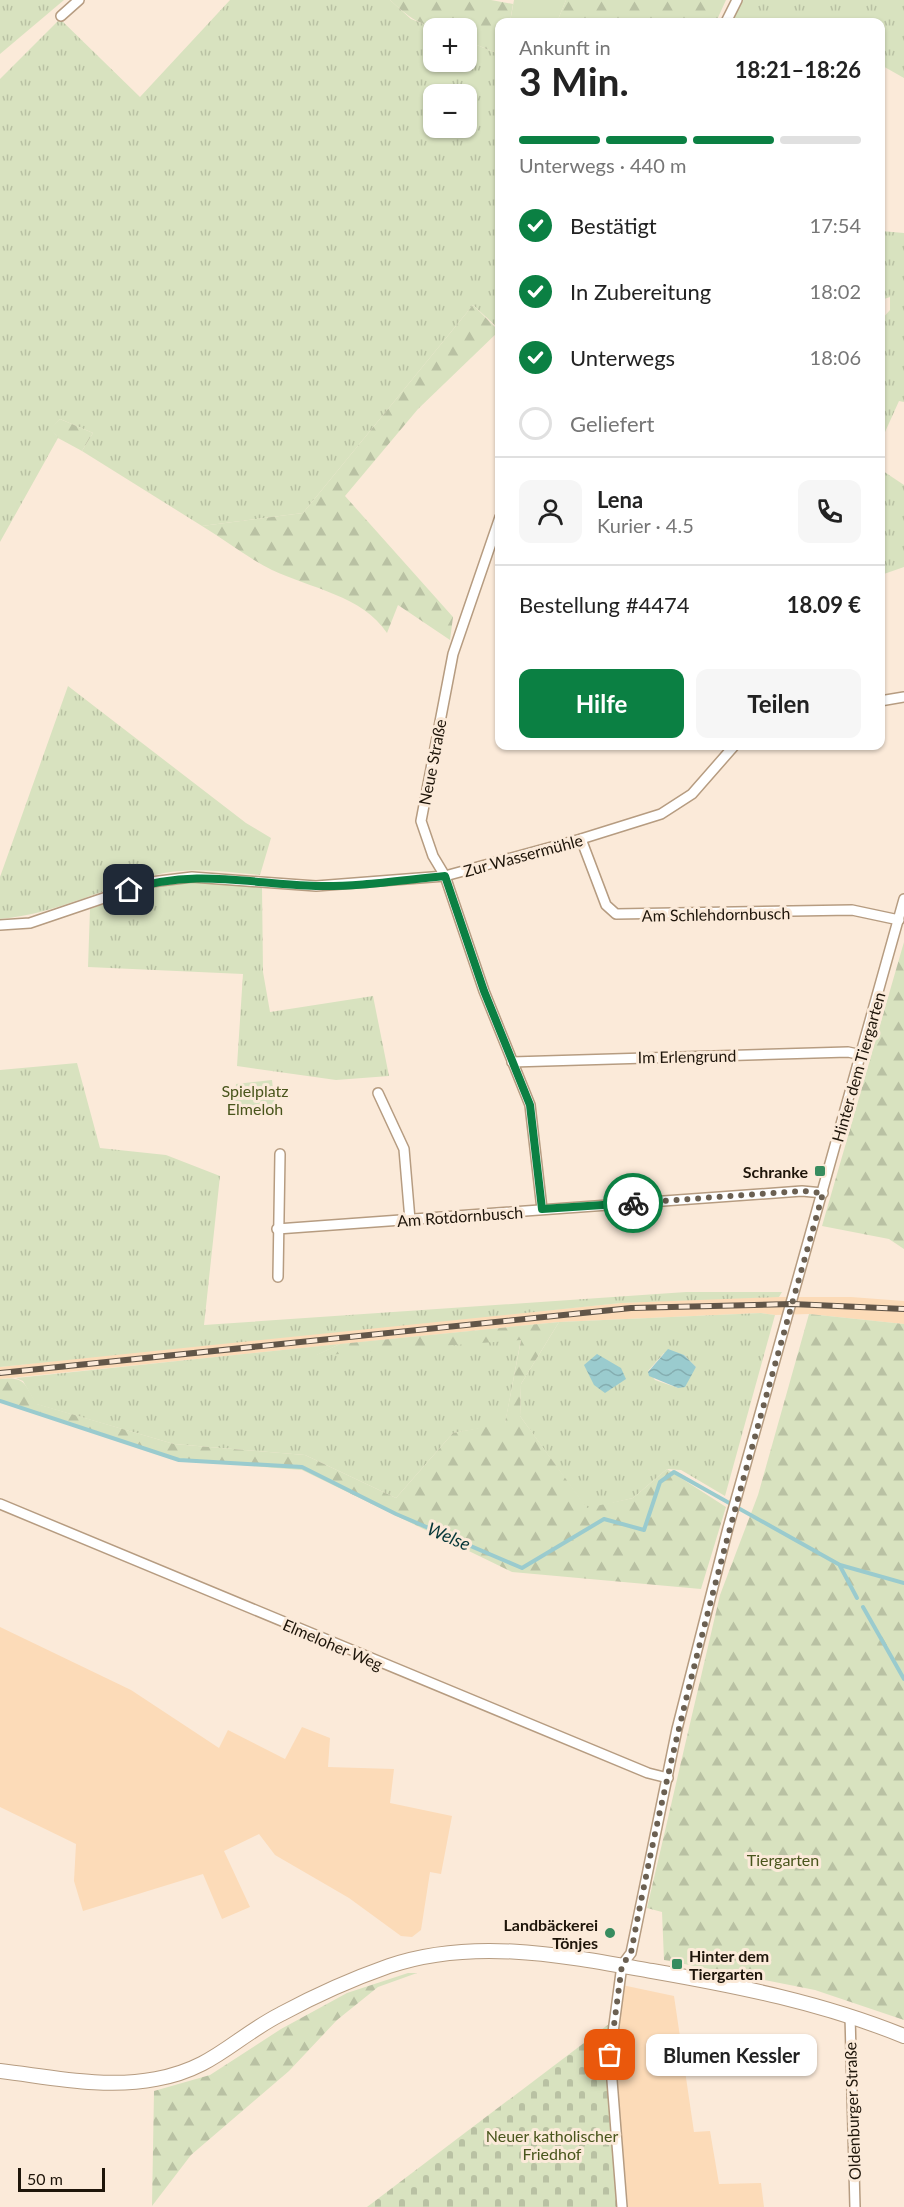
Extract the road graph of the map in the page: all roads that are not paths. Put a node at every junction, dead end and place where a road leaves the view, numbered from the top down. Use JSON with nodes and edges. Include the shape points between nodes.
{"nodes":[{"id":1,"x":79,"y":0,"type":"edge"},
{"id":2,"x":737,"y":0,"type":"edge"},
{"id":3,"x":61,"y":16,"type":"dead end"},
{"id":4,"x":728,"y":18,"type":"edge"},
{"id":5,"x":495,"y":532,"type":"edge"},
{"id":6,"x":904,"y":697,"type":"edge"},
{"id":7,"x":885,"y":700,"type":"edge"},
{"id":8,"x":730,"y":750,"type":"edge"},
{"id":9,"x":581,"y":839,"type":"junction"},
{"id":10,"x":445,"y":876,"type":"junction"},
{"id":11,"x":904,"y":899,"type":"edge"},
{"id":12,"x":899,"y":920,"type":"junction"},
{"id":13,"x":0,"y":926,"type":"edge"},
{"id":14,"x":862,"y":1055,"type":"junction"},
{"id":15,"x":512,"y":1062,"type":"junction"},
{"id":16,"x":378,"y":1093,"type":"dead end"},
{"id":17,"x":280,"y":1154,"type":"dead end"},
{"id":18,"x":823,"y":1193,"type":"junction"},
{"id":19,"x":542,"y":1209,"type":"junction"},
{"id":20,"x":410,"y":1220,"type":"junction"},
{"id":21,"x":277,"y":1229,"type":"junction"},
{"id":22,"x":278,"y":1277,"type":"dead end"},
{"id":23,"x":0,"y":1504,"type":"edge"},
{"id":24,"x":668,"y":1778,"type":"junction"},
{"id":25,"x":622,"y":1965,"type":"junction"},
{"id":26,"x":850,"y":2015,"type":"junction"},
{"id":27,"x":904,"y":2036,"type":"edge"},
{"id":28,"x":0,"y":2071,"type":"edge"},
{"id":29,"x":622,"y":2207,"type":"edge"},
{"id":30,"x":855,"y":2207,"type":"edge"}],
"edges":[{"from":1,"to":3,"type":"street"},
{"from":2,"to":4,"type":"street"},
{"from":5,"to":10,"type":"street","name":"Neue Straße","via":[[453,654],[421,821]]},
{"from":6,"to":7,"type":"street"},
{"from":8,"to":9,"type":"street","name":"Zur Wassermühle","via":[[676,807]]},
{"from":9,"to":10,"type":"street","name":"Zur Wassermühle"},
{"from":9,"to":12,"type":"street","name":"Am Schlehdornbusch","via":[[606,905],[616,914],[852,910]]},
{"from":10,"to":13,"type":"street","name":"Zur Wassermühle","via":[[316,886],[192,877],[151,882],[30,923]]},
{"from":10,"to":15,"type":"street","name":"Neue Straße"},
{"from":11,"to":12,"type":"street","name":"Hinter dem Tiergarten"},
{"from":12,"to":14,"type":"street","name":"Hinter dem Tiergarten"},
{"from":14,"to":15,"type":"street","name":"Im Erlengrund","via":[[827,1052]]},
{"from":14,"to":18,"type":"street","name":"Hinter dem Tiergarten"},
{"from":15,"to":19,"type":"street","name":"Neue Straße","via":[[530,1105]]},
{"from":16,"to":20,"type":"street","via":[[404,1149]]},
{"from":17,"to":21,"type":"street"},
{"from":18,"to":19,"type":"street","name":"Am Rotdornbusch","via":[[802,1191]]},
{"from":18,"to":24,"type":"street","name":"Hinter dem Tiergarten","via":[[730,1522],[677,1728]]},
{"from":19,"to":20,"type":"street","name":"Am Rotdornbusch"},
{"from":20,"to":21,"type":"street","name":"Am Rotdornbusch"},
{"from":21,"to":22,"type":"street"},
{"from":23,"to":24,"type":"street","name":"Elmeloher Weg","via":[[394,1669]]},
{"from":24,"to":25,"type":"street","name":"Hinter dem Tiergarten","via":[[631,1953]]},
{"from":25,"to":26,"type":"main road","via":[[768,1993]]},
{"from":25,"to":28,"type":"main road","via":[[494,1950],[418,1958],[338,1985],[280,2014],[214,2059],[187,2071],[131,2083]]},
{"from":25,"to":29,"type":"street","name":"Hinter dem Tiergarten","via":[[610,2055]]},
{"from":26,"to":27,"type":"main road"},
{"from":26,"to":30,"type":"street","name":"Oldenburger Straße"}]}
